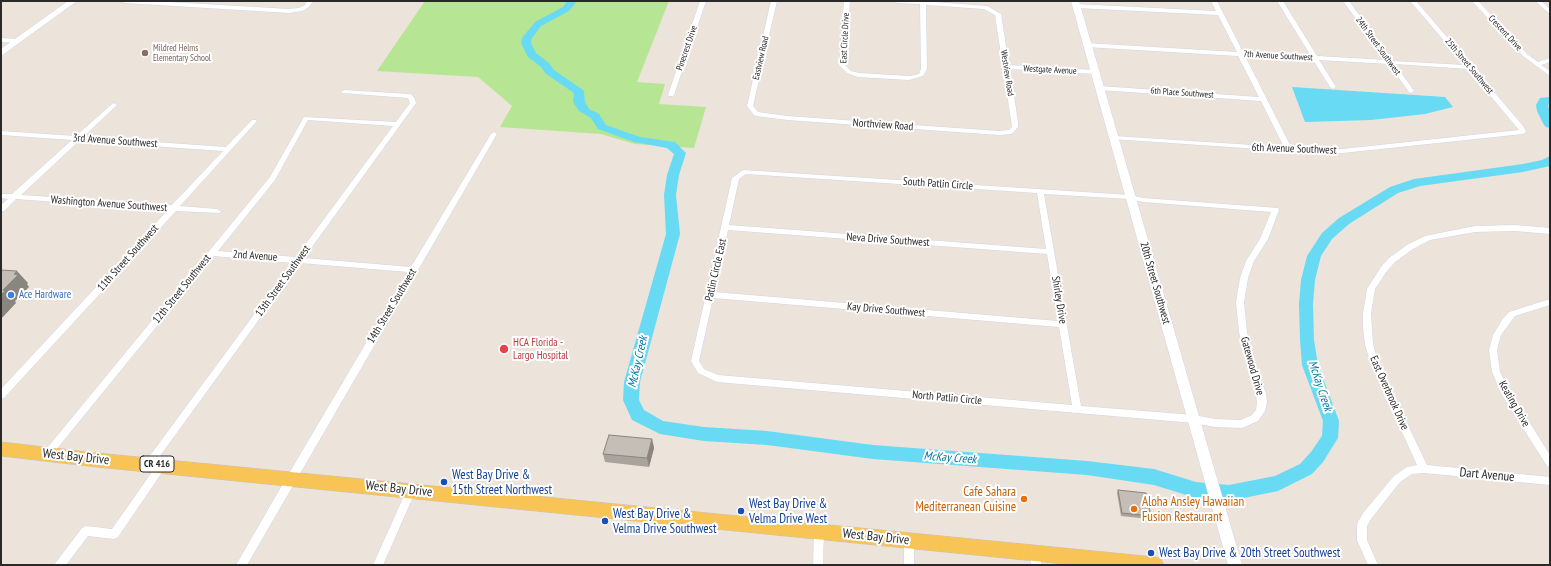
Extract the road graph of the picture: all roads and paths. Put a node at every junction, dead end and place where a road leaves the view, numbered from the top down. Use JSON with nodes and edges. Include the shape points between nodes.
{"nodes":[{"id":1,"x":61,"y":1,"type":"edge"},
{"id":2,"x":73,"y":1,"type":"edge"},
{"id":3,"x":126,"y":1,"type":"edge"},
{"id":4,"x":310,"y":1,"type":"edge"},
{"id":5,"x":704,"y":1,"type":"edge"},
{"id":6,"x":774,"y":1,"type":"edge"},
{"id":7,"x":847,"y":1,"type":"edge"},
{"id":8,"x":897,"y":1,"type":"edge"},
{"id":9,"x":1214,"y":1,"type":"edge"},
{"id":10,"x":1280,"y":1,"type":"edge"},
{"id":11,"x":1346,"y":1,"type":"edge"},
{"id":12,"x":1413,"y":1,"type":"edge"},
{"id":13,"x":1475,"y":1,"type":"edge"},
{"id":14,"x":1538,"y":1,"type":"edge"},
{"id":15,"x":1075,"y":3,"type":"edge"},
{"id":16,"x":922,"y":4,"type":"junction"},
{"id":17,"x":1550,"y":12,"type":"edge"},
{"id":18,"x":1220,"y":13,"type":"junction"},
{"id":19,"x":2,"y":41,"type":"edge"},
{"id":20,"x":17,"y":41,"type":"junction"},
{"id":21,"x":1086,"y":45,"type":"junction"},
{"id":22,"x":1,"y":53,"type":"edge"},
{"id":23,"x":1240,"y":54,"type":"junction"},
{"id":24,"x":1315,"y":58,"type":"junction"},
{"id":25,"x":1550,"y":60,"type":"edge"},
{"id":26,"x":1390,"y":63,"type":"junction"},
{"id":27,"x":1537,"y":64,"type":"junction"},
{"id":28,"x":1007,"y":67,"type":"junction"},
{"id":29,"x":1470,"y":68,"type":"junction"},
{"id":30,"x":1094,"y":72,"type":"junction"},
{"id":31,"x":1550,"y":74,"type":"edge"},
{"id":32,"x":1333,"y":86,"type":"dead end"},
{"id":33,"x":1100,"y":88,"type":"junction"},
{"id":34,"x":1410,"y":91,"type":"dead end"},
{"id":35,"x":344,"y":92,"type":"dead end"},
{"id":36,"x":671,"y":95,"type":"dead end"},
{"id":37,"x":1264,"y":99,"type":"junction"},
{"id":38,"x":114,"y":105,"type":"dead end"},
{"id":39,"x":756,"y":114,"type":"joint"},
{"id":40,"x":254,"y":121,"type":"dead end"},
{"id":41,"x":396,"y":124,"type":"junction"},
{"id":42,"x":1011,"y":132,"type":"joint"},
{"id":43,"x":1523,"y":132,"type":"joint"},
{"id":44,"x":1,"y":133,"type":"edge"},
{"id":45,"x":494,"y":134,"type":"dead end"},
{"id":46,"x":78,"y":138,"type":"junction"},
{"id":47,"x":1114,"y":138,"type":"junction"},
{"id":48,"x":228,"y":149,"type":"junction"},
{"id":49,"x":1289,"y":150,"type":"junction"},
{"id":50,"x":745,"y":172,"type":"joint"},
{"id":51,"x":1040,"y":191,"type":"junction"},
{"id":52,"x":1,"y":196,"type":"edge"},
{"id":53,"x":14,"y":197,"type":"junction"},
{"id":54,"x":1130,"y":198,"type":"junction"},
{"id":55,"x":1,"y":209,"type":"edge"},
{"id":56,"x":172,"y":209,"type":"junction"},
{"id":57,"x":217,"y":211,"type":"dead end"},
{"id":58,"x":725,"y":227,"type":"junction"},
{"id":59,"x":1550,"y":231,"type":"edge"},
{"id":60,"x":1051,"y":252,"type":"junction"},
{"id":61,"x":211,"y":253,"type":"junction"},
{"id":62,"x":298,"y":260,"type":"junction"},
{"id":63,"x":414,"y":270,"type":"junction"},
{"id":64,"x":710,"y":295,"type":"junction"},
{"id":65,"x":1550,"y":302,"type":"edge"},
{"id":66,"x":1062,"y":324,"type":"junction"},
{"id":67,"x":701,"y":370,"type":"joint"},
{"id":68,"x":1,"y":395,"type":"edge"},
{"id":69,"x":1077,"y":409,"type":"junction"},
{"id":70,"x":1194,"y":419,"type":"junction"},
{"id":71,"x":1,"y":449,"type":"edge"},
{"id":72,"x":48,"y":453,"type":"junction"},
{"id":73,"x":1550,"y":463,"type":"edge"},
{"id":74,"x":156,"y":464,"type":"junction"},
{"id":75,"x":1424,"y":469,"type":"junction"},
{"id":76,"x":290,"y":478,"type":"junction"},
{"id":77,"x":1550,"y":481,"type":"edge"},
{"id":78,"x":411,"y":490,"type":"junction"},
{"id":79,"x":819,"y":531,"type":"junction"},
{"id":80,"x":909,"y":540,"type":"junction"},
{"id":81,"x":1036,"y":559,"type":"edge"},
{"id":82,"x":60,"y":565,"type":"edge"},
{"id":83,"x":241,"y":565,"type":"edge"},
{"id":84,"x":378,"y":565,"type":"edge"},
{"id":85,"x":818,"y":565,"type":"edge"},
{"id":86,"x":909,"y":565,"type":"edge"},
{"id":87,"x":1155,"y":565,"type":"edge"},
{"id":88,"x":1235,"y":565,"type":"edge"},
{"id":89,"x":1373,"y":565,"type":"edge"}],
"edges":[{"from":1,"to":19,"type":"main road"},
{"from":2,"to":20,"type":"main road"},
{"from":3,"to":4,"type":"street","via":[[279,11],[300,10]]},
{"from":5,"to":36,"type":"street","name":"Pinecrest Drive"},
{"from":6,"to":39,"type":"street","name":"Eastview Road","via":[[750,106]]},
{"from":7,"to":16,"type":"street","name":"East Circle Drive","via":[[842,65],[849,72],[858,75],[921,75],[924,69]]},
{"from":8,"to":16,"type":"street"},
{"from":9,"to":18,"type":"street"},
{"from":10,"to":24,"type":"street"},
{"from":11,"to":26,"type":"street","name":"24th Street Southwest"},
{"from":12,"to":29,"type":"street","name":"25th Street Southwest"},
{"from":13,"to":27,"type":"street","name":"Crescent Drive","via":[[1525,55]]},
{"from":14,"to":17,"type":"street"},
{"from":15,"to":18,"type":"street"},
{"from":15,"to":21,"type":"street","name":"20th Street Southwest"},
{"from":16,"to":28,"type":"street","name":"Westview Road","via":[[985,6],[998,14]]},
{"from":18,"to":23,"type":"street"},
{"from":19,"to":20,"type":"street"},
{"from":20,"to":22,"type":"main road"},
{"from":21,"to":23,"type":"street","name":"7th Avenue Southwest"},
{"from":21,"to":30,"type":"street","name":"20th Street Southwest"},
{"from":23,"to":24,"type":"street","name":"7th Avenue Southwest"},
{"from":23,"to":37,"type":"street"},
{"from":24,"to":26,"type":"street","name":"7th Avenue Southwest"},
{"from":24,"to":32,"type":"street"},
{"from":25,"to":27,"type":"street"},
{"from":26,"to":29,"type":"street","name":"7th Avenue Southwest"},
{"from":26,"to":34,"type":"street","name":"24th Street Southwest"},
{"from":27,"to":31,"type":"street","name":"Crescent Drive"},
{"from":28,"to":30,"type":"street","name":"Westgate Avenue"},
{"from":28,"to":42,"type":"street","name":"Westview Road","via":[[1015,127]]},
{"from":29,"to":43,"type":"street","name":"25th Street Southwest"},
{"from":30,"to":33,"type":"street","name":"20th Street Southwest"},
{"from":33,"to":37,"type":"street","name":"6th Place Southwest"},
{"from":33,"to":47,"type":"street","name":"20th Street Southwest"},
{"from":35,"to":41,"type":"street","name":"13th Street Southwest","via":[[404,95],[412,98],[413,103]]},
{"from":37,"to":49,"type":"street"},
{"from":38,"to":46,"type":"street"},
{"from":39,"to":42,"type":"street","name":"Northview Road"},
{"from":40,"to":48,"type":"street","name":"11th Street Southwest"},
{"from":41,"to":61,"type":"street","name":"12th Street Southwest","via":[[306,118],[273,178]]},
{"from":41,"to":62,"type":"street","name":"13th Street Southwest"},
{"from":43,"to":49,"type":"street","name":"6th Avenue Southwest","via":[[1333,152]]},
{"from":44,"to":46,"type":"street","name":"3rd Avenue Southwest"},
{"from":45,"to":63,"type":"street","name":"14th Street Southwest"},
{"from":46,"to":48,"type":"street","name":"3rd Avenue Southwest"},
{"from":46,"to":53,"type":"street"},
{"from":47,"to":49,"type":"street","name":"6th Avenue Southwest"},
{"from":47,"to":54,"type":"street","name":"20th Street Southwest"},
{"from":48,"to":56,"type":"street","name":"11th Street Southwest"},
{"from":50,"to":51,"type":"street","name":"South Patlin Circle"},
{"from":50,"to":58,"type":"street","name":"Patlin Circle East","via":[[736,178]]},
{"from":51,"to":54,"type":"street","name":"South Patlin Circle"},
{"from":51,"to":60,"type":"street","name":"Shirley Drive"},
{"from":52,"to":53,"type":"street","name":"Washington Avenue Southwest"},
{"from":53,"to":55,"type":"street"},
{"from":53,"to":56,"type":"street","name":"Washington Avenue Southwest"},
{"from":54,"to":70,"type":"street","name":"20th Street Southwest"},
{"from":54,"to":70,"type":"street","name":"Gatewood Drive","via":[[1275,210],[1264,239],[1250,261],[1240,302],[1242,332],[1261,394],[1260,411],[1255,418],[1242,424]]},
{"from":56,"to":57,"type":"street","name":"Washington Avenue Southwest"},
{"from":56,"to":68,"type":"street","name":"11th Street Southwest"},
{"from":58,"to":60,"type":"street","name":"Neva Drive Southwest"},
{"from":58,"to":64,"type":"street","name":"Patlin Circle East"},
{"from":59,"to":75,"type":"street","name":"East Overbrook Drive","via":[[1475,229],[1428,238],[1392,260],[1371,289],[1367,327],[1374,362]]},
{"from":60,"to":66,"type":"street","name":"Shirley Drive"},
{"from":61,"to":62,"type":"street","name":"2nd Avenue"},
{"from":61,"to":72,"type":"street","name":"12th Street Southwest"},
{"from":62,"to":63,"type":"street","name":"2nd Avenue"},
{"from":62,"to":74,"type":"street","name":"13th Street Southwest"},
{"from":63,"to":76,"type":"street","name":"14th Street Southwest"},
{"from":64,"to":66,"type":"street","name":"Kay Drive Southwest"},
{"from":64,"to":67,"type":"street","name":"Patlin Circle East","via":[[695,361]]},
{"from":65,"to":73,"type":"street","name":"Keating Drive","via":[[1512,314],[1497,335],[1493,350],[1496,372],[1506,392]]},
{"from":66,"to":69,"type":"street","name":"Shirley Drive"},
{"from":67,"to":69,"type":"street","name":"North Patlin Circle","via":[[716,378]]},
{"from":69,"to":70,"type":"street","name":"North Patlin Circle"},
{"from":70,"to":88,"type":"street","name":"20th Street Southwest"},
{"from":71,"to":72,"type":"main road","name":"West Bay Drive","number":"CR 416"},
{"from":72,"to":74,"type":"main road","name":"West Bay Drive","number":"CR 416"},
{"from":74,"to":76,"type":"main road","name":"West Bay Drive","number":"CR 416"},
{"from":74,"to":82,"type":"street","name":"13th Street Southwest","via":[[114,534],[86,531]]},
{"from":75,"to":77,"type":"street","name":"Dart Avenue"},
{"from":75,"to":89,"type":"street","via":[[1410,470],[1397,479],[1362,525],[1362,540]]},
{"from":76,"to":78,"type":"main road","name":"West Bay Drive","number":"CR 416"},
{"from":76,"to":83,"type":"street","name":"14th Street Southwest"},
{"from":78,"to":79,"type":"main road","name":"West Bay Drive","number":"CR 416"},
{"from":78,"to":84,"type":"street"},
{"from":79,"to":80,"type":"main road","name":"West Bay Drive","number":"CR 416"},
{"from":79,"to":85,"type":"street"},
{"from":80,"to":81,"type":"main road","name":"West Bay Drive","number":"CR 416"},
{"from":80,"to":86,"type":"street"},
{"from":81,"to":87,"type":"main road","name":"West Bay Drive","number":"CR 416"}]}
